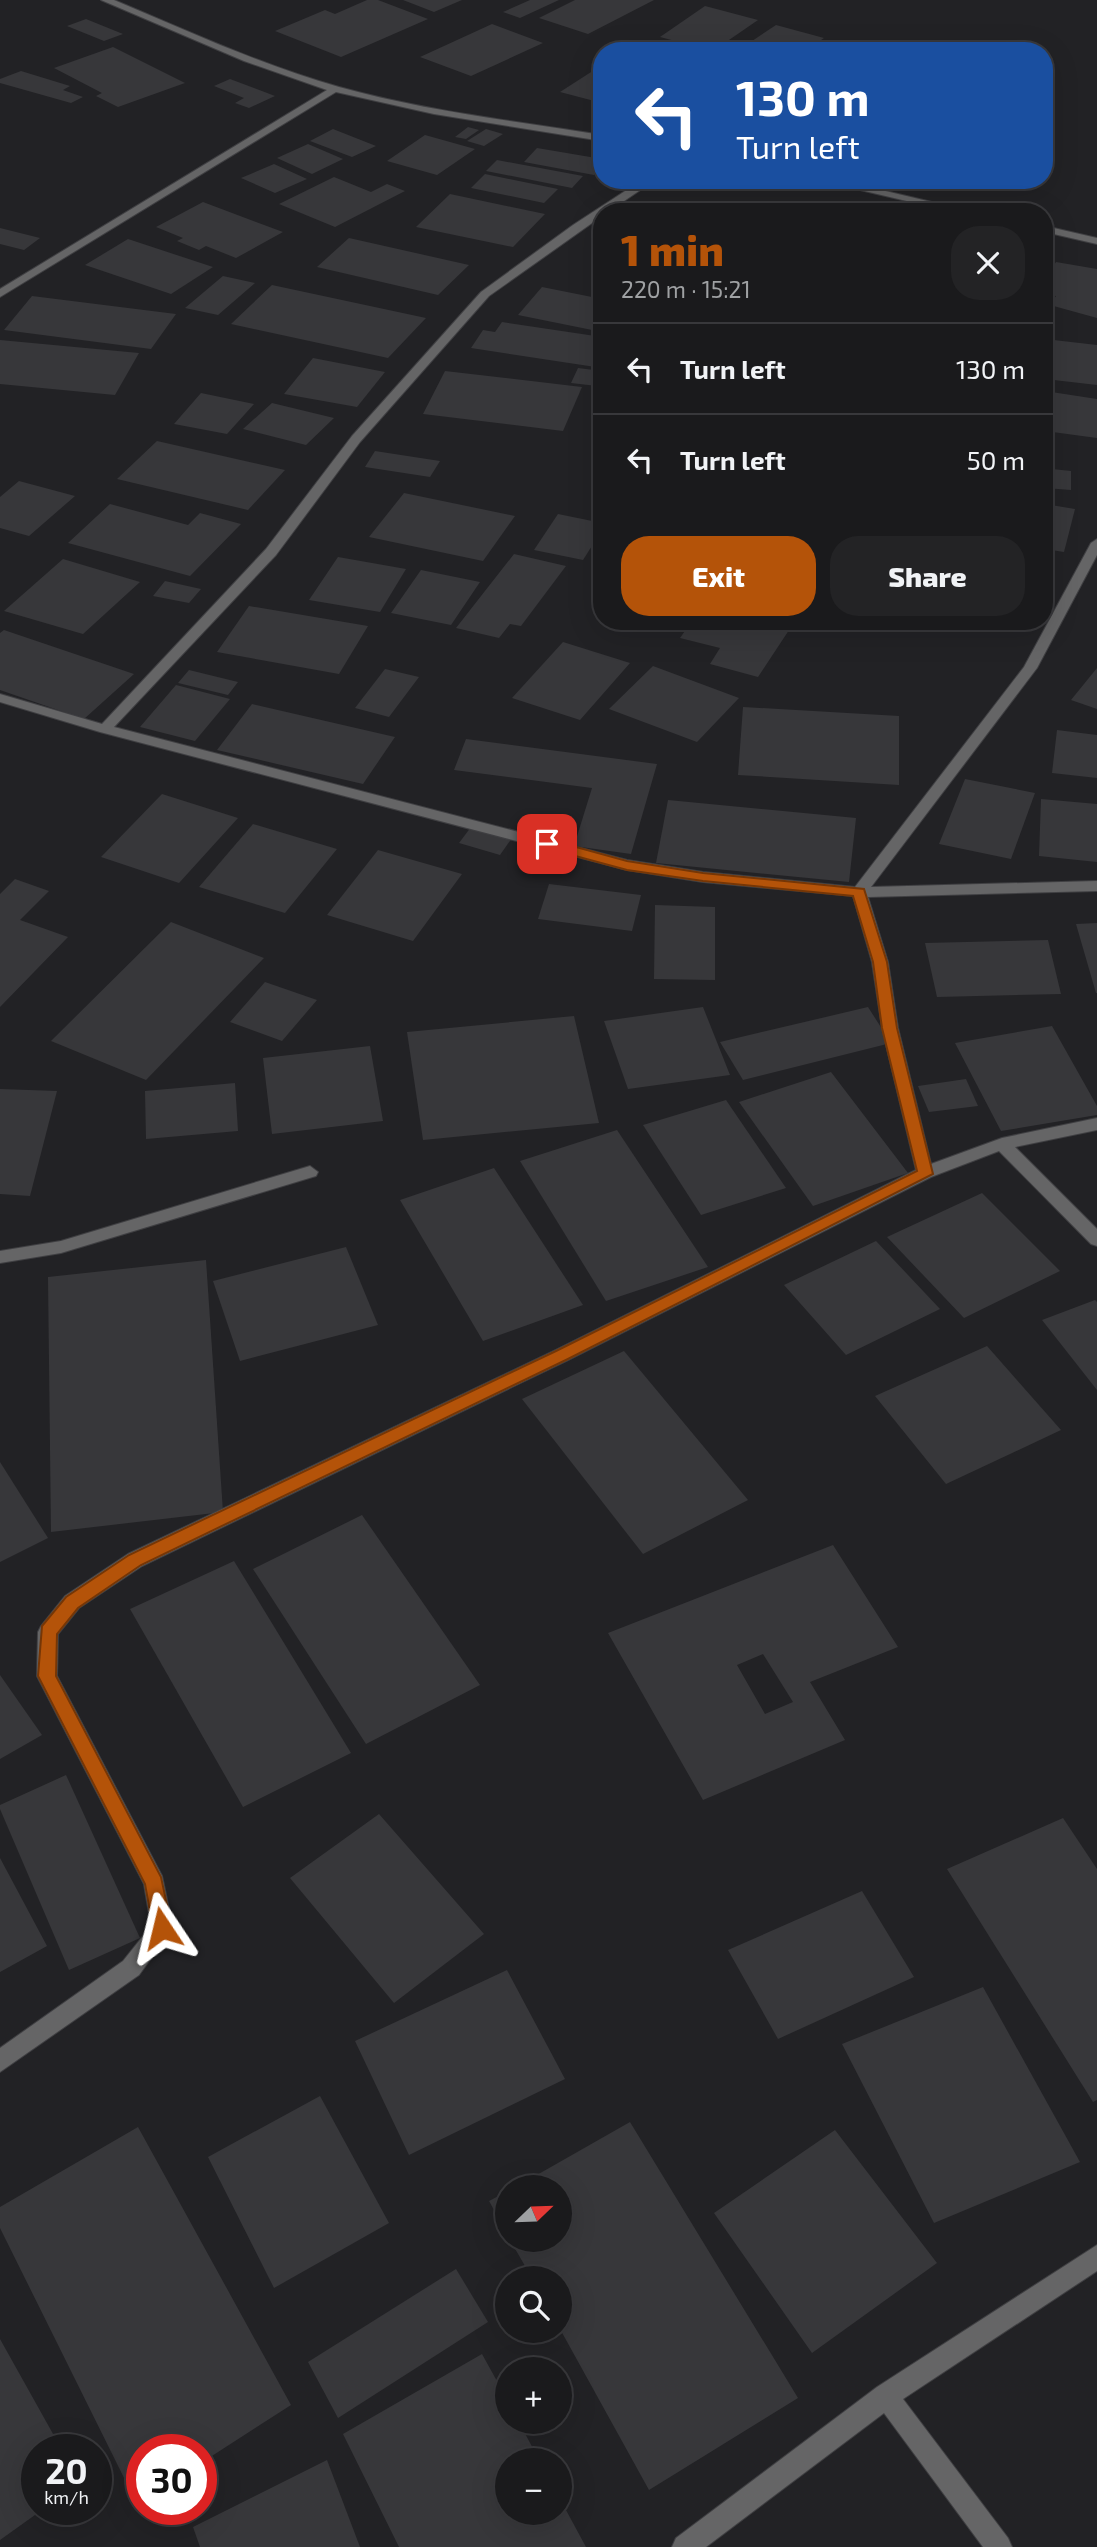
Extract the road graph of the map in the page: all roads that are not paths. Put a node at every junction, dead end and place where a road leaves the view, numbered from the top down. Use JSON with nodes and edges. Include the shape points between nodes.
{"nodes":[{"id":1,"x":106,"y":0,"type":"edge"},
{"id":2,"x":335,"y":89,"type":"junction"},
{"id":3,"x":593,"y":137,"type":"edge"},
{"id":4,"x":636,"y":189,"type":"edge"},
{"id":5,"x":864,"y":189,"type":"edge"},
{"id":6,"x":614,"y":203,"type":"edge"},
{"id":7,"x":929,"y":203,"type":"edge"},
{"id":8,"x":593,"y":217,"type":"edge"},
{"id":9,"x":1053,"y":231,"type":"edge"},
{"id":10,"x":1097,"y":241,"type":"edge"},
{"id":11,"x":0,"y":294,"type":"edge"},
{"id":12,"x":1097,"y":543,"type":"edge"},
{"id":13,"x":1053,"y":625,"type":"edge"},
{"id":14,"x":1050,"y":630,"type":"edge"},
{"id":15,"x":0,"y":698,"type":"edge"},
{"id":16,"x":105,"y":729,"type":"junction"},
{"id":17,"x":1097,"y":886,"type":"edge"},
{"id":18,"x":859,"y":892,"type":"junction"},
{"id":19,"x":1097,"y":1124,"type":"edge"},
{"id":20,"x":1002,"y":1144,"type":"junction"},
{"id":21,"x":310,"y":1172,"type":"dead end"},
{"id":22,"x":925,"y":1174,"type":"junction"},
{"id":23,"x":1097,"y":1240,"type":"edge"},
{"id":24,"x":0,"y":1257,"type":"edge"},
{"id":25,"x":0,"y":2061,"type":"edge"},
{"id":26,"x":1097,"y":2257,"type":"edge"},
{"id":27,"x":886,"y":2396,"type":"junction"},
{"id":28,"x":685,"y":2547,"type":"edge"},
{"id":29,"x":999,"y":2547,"type":"edge"}],
"edges":[{"from":1,"to":2,"type":"street"},
{"from":2,"to":3,"type":"street"},
{"from":2,"to":11,"type":"street"},
{"from":4,"to":6,"type":"street"},
{"from":5,"to":7,"type":"street"},
{"from":8,"to":16,"type":"street","via":[[485,294],[356,439],[271,552]]},
{"from":9,"to":10,"type":"street"},
{"from":12,"to":13,"type":"street"},
{"from":14,"to":18,"type":"street","via":[[1030,668]]},
{"from":15,"to":16,"type":"street"},
{"from":16,"to":18,"type":"street","via":[[627,865]]},
{"from":17,"to":18,"type":"street"},
{"from":18,"to":22,"type":"street","via":[[880,962],[890,1028]]},
{"from":19,"to":20,"type":"street"},
{"from":20,"to":22,"type":"street"},
{"from":20,"to":23,"type":"street"},
{"from":21,"to":24,"type":"street","via":[[61,1247]]},
{"from":22,"to":25,"type":"street","via":[[135,1560],[72,1602],[48,1632],[47,1676],[154,1883],[162,1928],[131,1968]]},
{"from":26,"to":27,"type":"street"},
{"from":27,"to":28,"type":"street"},
{"from":27,"to":29,"type":"street"}]}
